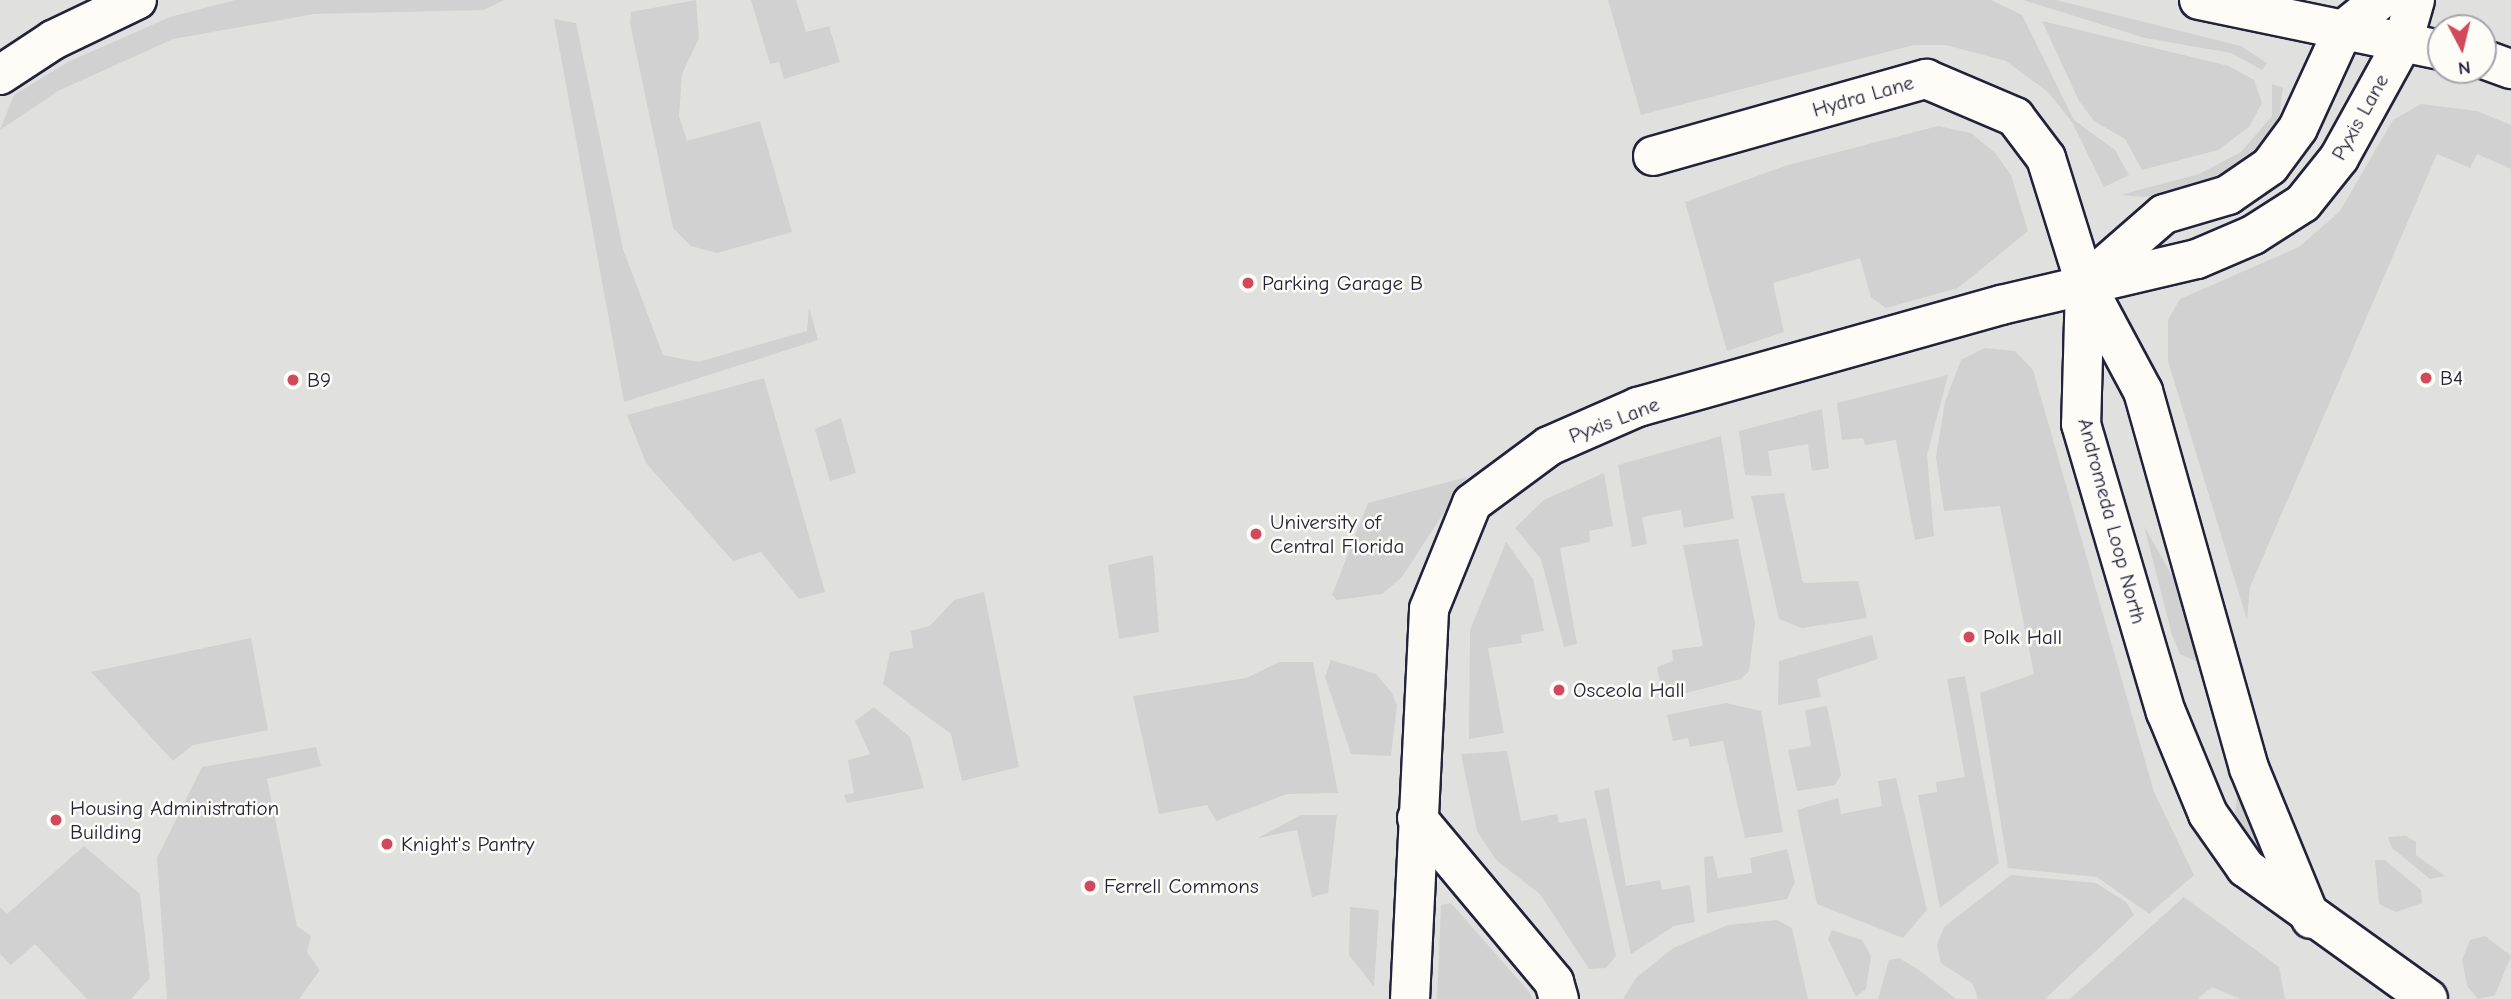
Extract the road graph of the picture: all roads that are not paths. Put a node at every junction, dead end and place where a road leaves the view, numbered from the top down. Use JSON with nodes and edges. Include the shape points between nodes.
{"nodes":[{"id":1,"x":137,"y":0,"type":"edge"},
{"id":2,"x":2199,"y":0,"type":"edge"},
{"id":3,"x":2380,"y":0,"type":"edge"},
{"id":4,"x":2415,"y":0,"type":"edge"},
{"id":5,"x":2343,"y":30,"type":"junction"},
{"id":6,"x":2403,"y":42,"type":"junction"},
{"id":7,"x":2427,"y":47,"type":"edge"},
{"id":8,"x":0,"y":75,"type":"edge"},
{"id":9,"x":1653,"y":156,"type":"dead end"},
{"id":10,"x":2085,"y":283,"type":"junction"},
{"id":11,"x":1417,"y":818,"type":"junction"},
{"id":12,"x":2311,"y":919,"type":"junction"},
{"id":13,"x":2418,"y":990,"type":"edge"},
{"id":14,"x":1410,"y":999,"type":"edge"},
{"id":15,"x":1559,"y":999,"type":"edge"}],
"edges":[{"from":1,"to":8,"type":"street","via":[[53,40]]},
{"from":2,"to":5,"type":"street"},
{"from":3,"to":5,"type":"street"},
{"from":4,"to":6,"type":"street","name":"Pyxis Lane"},
{"from":5,"to":6,"type":"street"},
{"from":5,"to":10,"type":"street","name":"Pyxis Lane","via":[[2298,128],[2270,166],[2228,195],[2164,214]]},
{"from":6,"to":7,"type":"street"},
{"from":6,"to":10,"type":"street","name":"Pyxis Lane","via":[[2339,158],[2302,203],[2253,235],[2197,259]]},
{"from":9,"to":10,"type":"street","name":"Hydra Lane","via":[[1926,79],[2015,117],[2046,158]]},
{"from":10,"to":11,"type":"street","name":"Pyxis Lane","via":[[1638,407],[1549,446],[1472,503],[1429,609]]},
{"from":10,"to":12,"type":"street","via":[[2143,391],[2249,768]]},
{"from":10,"to":12,"type":"street","name":"Andromeda Loop North","via":[[2081,424],[2166,712],[2208,814],[2246,868]]},
{"from":11,"to":14,"type":"street","name":"Pyxis Lane"},
{"from":11,"to":15,"type":"street","via":[[1554,982]]},
{"from":12,"to":13,"type":"street","name":"Andromeda Loop North"}]}
